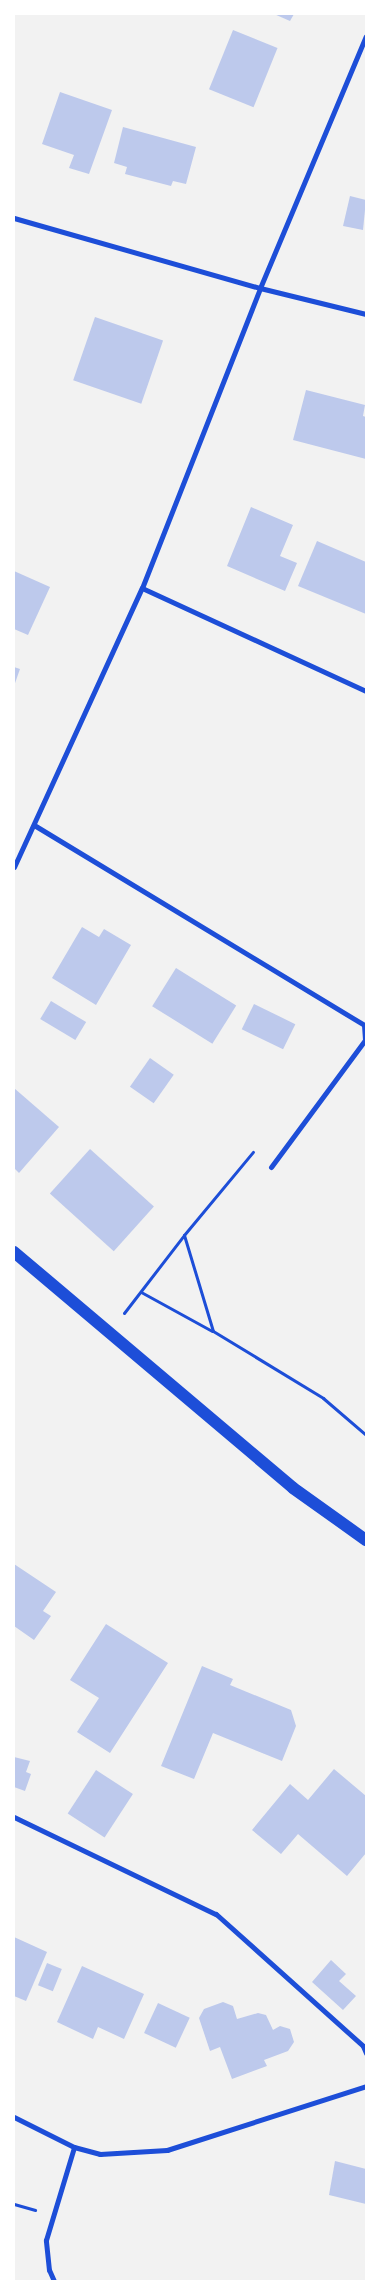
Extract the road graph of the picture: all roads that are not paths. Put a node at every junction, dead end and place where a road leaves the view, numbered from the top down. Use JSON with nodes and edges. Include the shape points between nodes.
{"nodes":[{"id":1,"x":366,"y":36,"type":"edge"},
{"id":2,"x":14,"y":218,"type":"edge"},
{"id":3,"x":260,"y":288,"type":"junction"},
{"id":4,"x":366,"y":314,"type":"edge"},
{"id":5,"x":142,"y":588,"type":"junction"},
{"id":6,"x":366,"y":691,"type":"edge"},
{"id":7,"x":34,"y":825,"type":"junction"},
{"id":8,"x":14,"y":867,"type":"edge"},
{"id":9,"x":271,"y":1167,"type":"dead end"},
{"id":10,"x":14,"y":1252,"type":"edge"},
{"id":11,"x":366,"y":1540,"type":"edge"},
{"id":12,"x":14,"y":1817,"type":"edge"},
{"id":13,"x":366,"y":2053,"type":"edge"},
{"id":14,"x":366,"y":2086,"type":"edge"},
{"id":15,"x":14,"y":2117,"type":"edge"},
{"id":16,"x":74,"y":2147,"type":"junction"},
{"id":17,"x":54,"y":2281,"type":"edge"}],
"edges":[{"from":1,"to":3,"type":"street"},
{"from":2,"to":3,"type":"street"},
{"from":3,"to":4,"type":"street"},
{"from":3,"to":5,"type":"street"},
{"from":5,"to":6,"type":"street"},
{"from":5,"to":7,"type":"street"},
{"from":7,"to":8,"type":"street"},
{"from":7,"to":9,"type":"street","via":[[364,1025],[365,1040]]},
{"from":10,"to":11,"type":"main road","via":[[293,1488]]},
{"from":12,"to":13,"type":"street","via":[[216,1914],[363,2046]]},
{"from":14,"to":16,"type":"street","via":[[166,2150],[100,2154]]},
{"from":15,"to":16,"type":"street"},
{"from":16,"to":17,"type":"street","via":[[46,2240],[49,2270]]}]}
